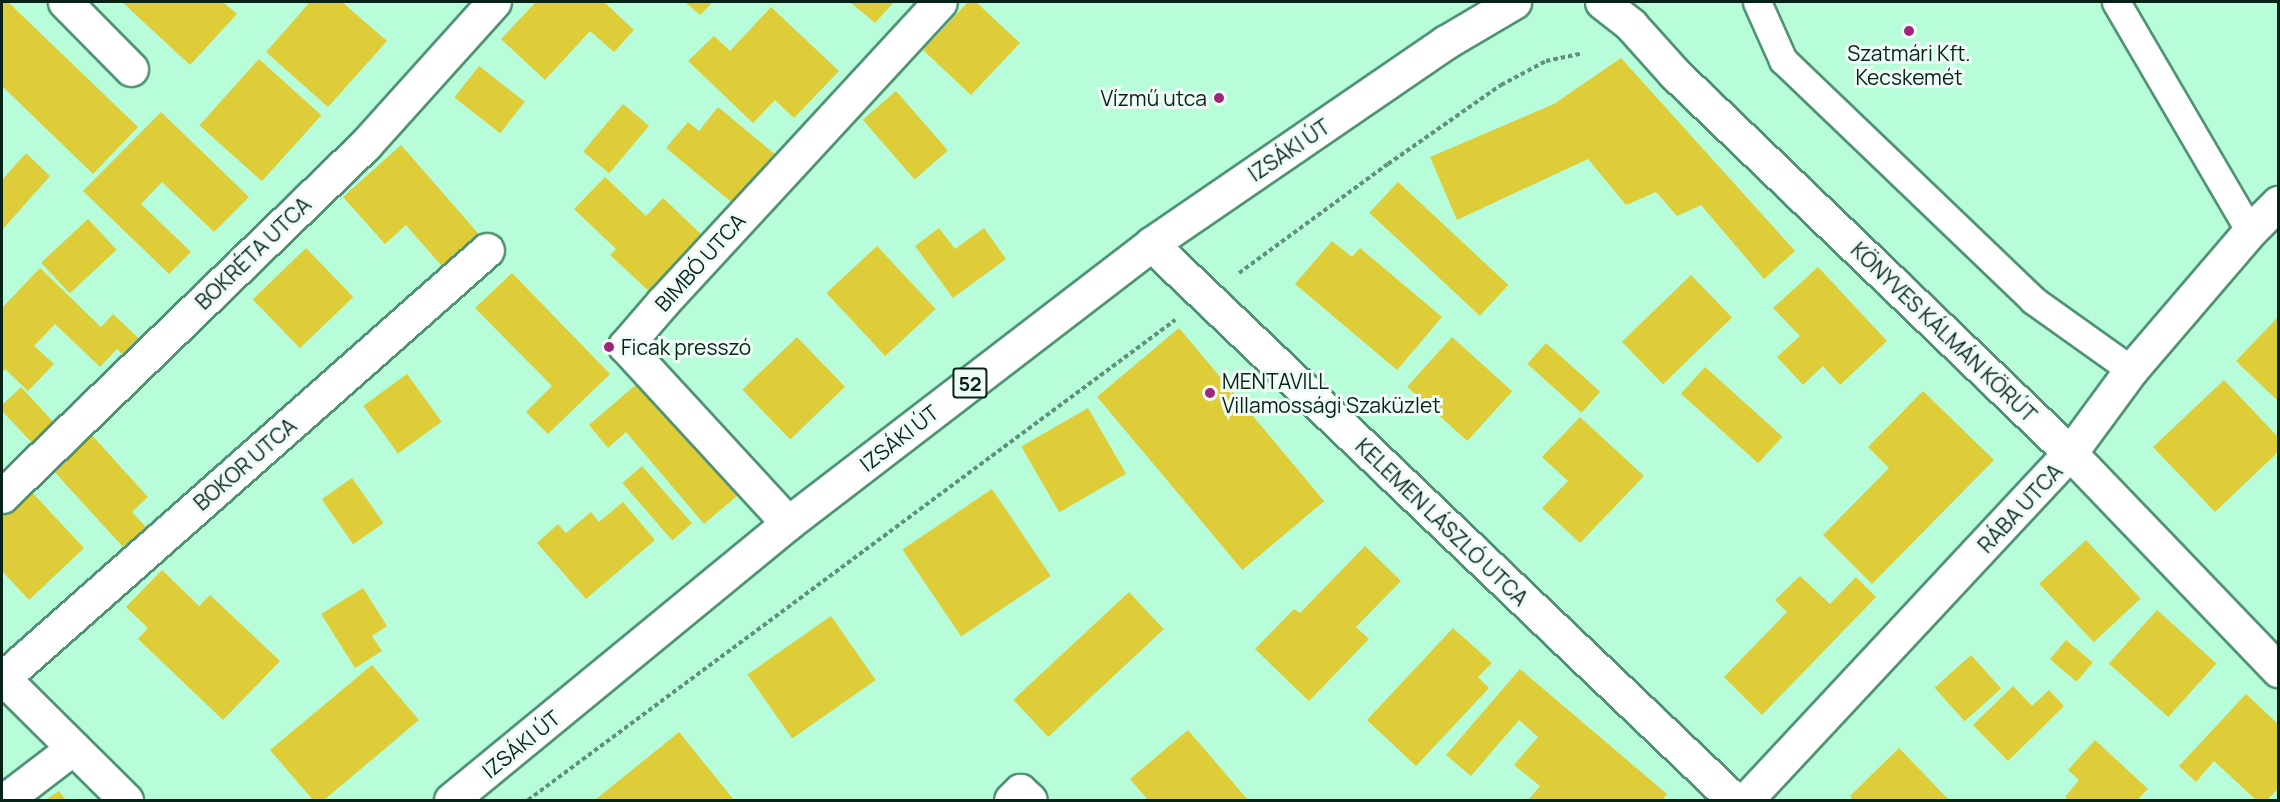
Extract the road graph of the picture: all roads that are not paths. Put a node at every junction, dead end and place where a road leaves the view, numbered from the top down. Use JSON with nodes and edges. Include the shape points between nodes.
{"nodes":[{"id":1,"x":65,"y":2,"type":"edge"},
{"id":2,"x":494,"y":2,"type":"edge"},
{"id":3,"x":940,"y":2,"type":"edge"},
{"id":4,"x":1514,"y":2,"type":"edge"},
{"id":5,"x":1602,"y":2,"type":"edge"},
{"id":6,"x":1757,"y":2,"type":"edge"},
{"id":7,"x":2116,"y":2,"type":"edge"},
{"id":8,"x":131,"y":69,"type":"dead end"},
{"id":9,"x":2278,"y":203,"type":"edge"},
{"id":10,"x":2250,"y":231,"type":"junction"},
{"id":11,"x":1150,"y":244,"type":"junction"},
{"id":12,"x":487,"y":250,"type":"dead end"},
{"id":13,"x":2131,"y":370,"type":"junction"},
{"id":14,"x":2070,"y":453,"type":"junction"},
{"id":15,"x":2,"y":496,"type":"edge"},
{"id":16,"x":788,"y":523,"type":"junction"},
{"id":17,"x":2278,"y":670,"type":"edge"},
{"id":18,"x":2,"y":677,"type":"edge"},
{"id":19,"x":73,"y":748,"type":"junction"},
{"id":20,"x":5,"y":801,"type":"edge"},
{"id":21,"x":126,"y":801,"type":"edge"},
{"id":22,"x":452,"y":801,"type":"edge"},
{"id":23,"x":1011,"y":801,"type":"edge"},
{"id":24,"x":1030,"y":801,"type":"edge"},
{"id":25,"x":1734,"y":801,"type":"edge"},
{"id":26,"x":1746,"y":801,"type":"edge"}],
"edges":[{"from":1,"to":8,"type":"street"},
{"from":2,"to":15,"type":"street","name":"BOKRÉTA UTCA","via":[[366,144]]},
{"from":3,"to":16,"type":"street","name":"BIMBÓ UTCA","via":[[625,346]]},
{"from":4,"to":11,"type":"street","name":"IZSÁKI ÚT","number":"52","via":[[1446,42]]},
{"from":5,"to":14,"type":"street","name":"KÖNYVES KÁLMÁN KÖRÚT"},
{"from":6,"to":13,"type":"lane","via":[[1783,60],[2033,300]]},
{"from":7,"to":10,"type":"lane"},
{"from":9,"to":10,"type":"street","name":"RÁBA UTCA"},
{"from":10,"to":13,"type":"street","name":"RÁBA UTCA"},
{"from":11,"to":16,"type":"street","name":"IZSÁKI ÚT","number":"52"},
{"from":11,"to":25,"type":"street","name":"KELEMEN LÁSZLÓ UTCA"},
{"from":12,"to":18,"type":"street","name":"BOKOR UTCA"},
{"from":13,"to":14,"type":"street","name":"RÁBA UTCA"},
{"from":14,"to":17,"type":"street","name":"KÖNYVES KÁLMÁN KÖRÚT"},
{"from":14,"to":26,"type":"street","name":"RÁBA UTCA"},
{"from":16,"to":22,"type":"street","name":"IZSÁKI ÚT","number":"52"},
{"from":18,"to":19,"type":"street"},
{"from":19,"to":20,"type":"street"},
{"from":19,"to":21,"type":"street"},
{"from":23,"to":24,"type":"street","via":[[1020,791]]}]}
